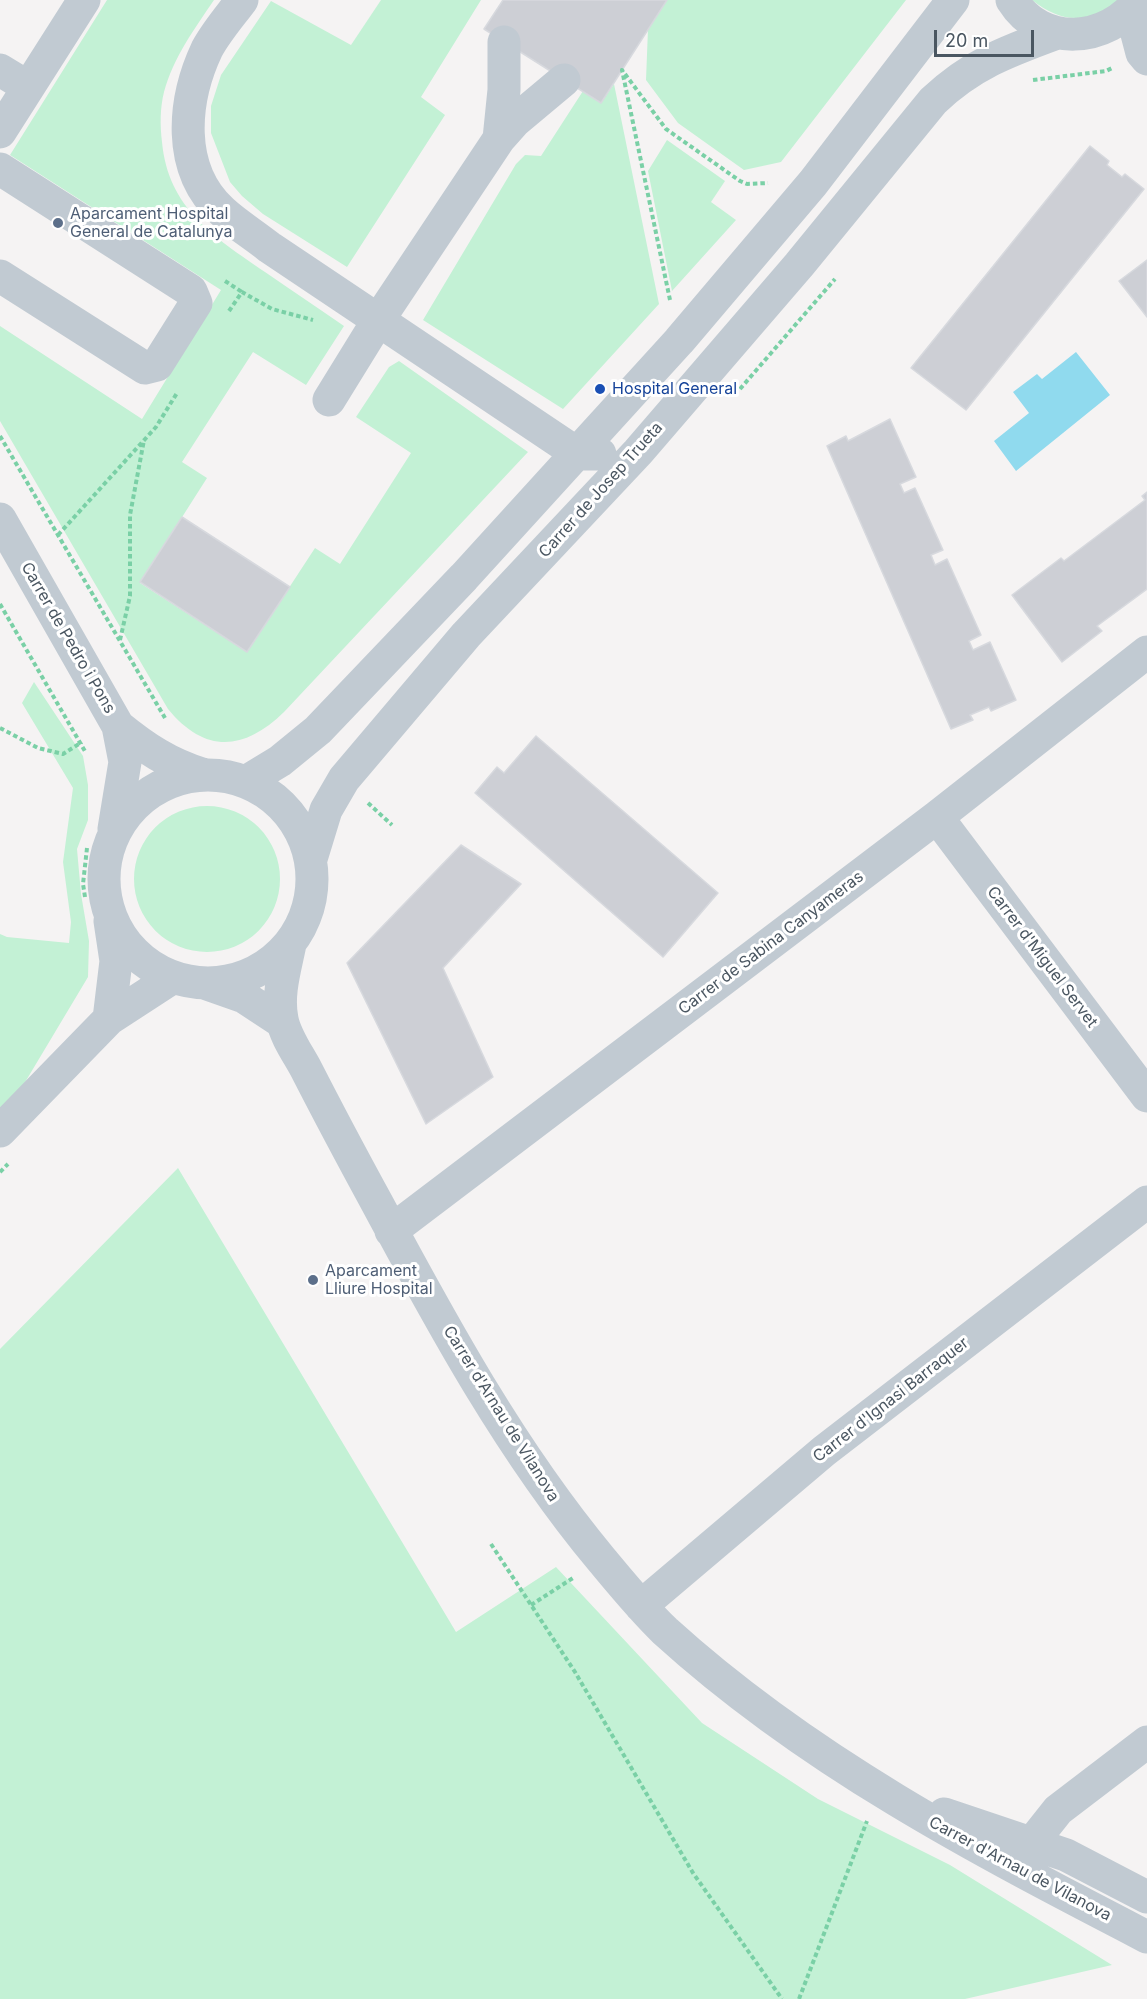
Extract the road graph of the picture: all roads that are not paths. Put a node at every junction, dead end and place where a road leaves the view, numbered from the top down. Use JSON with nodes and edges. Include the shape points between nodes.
{"nodes":[{"id":1,"x":84,"y":0,"type":"edge"},
{"id":2,"x":242,"y":0,"type":"edge"},
{"id":3,"x":953,"y":0,"type":"edge"},
{"id":4,"x":1012,"y":0,"type":"edge"},
{"id":5,"x":1135,"y":6,"type":"edge"},
{"id":6,"x":1057,"y":33,"type":"junction"},
{"id":7,"x":504,"y":42,"type":"dead end"},
{"id":8,"x":1145,"y":56,"type":"edge"},
{"id":9,"x":0,"y":70,"type":"edge"},
{"id":10,"x":564,"y":80,"type":"dead end"},
{"id":11,"x":28,"y":87,"type":"junction"},
{"id":12,"x":0,"y":132,"type":"edge"},
{"id":13,"x":499,"y":139,"type":"junction"},
{"id":14,"x":0,"y":169,"type":"edge"},
{"id":15,"x":0,"y":276,"type":"edge"},
{"id":16,"x":379,"y":319,"type":"junction"},
{"id":17,"x":328,"y":400,"type":"dead end"},
{"id":18,"x":638,"y":452,"type":"junction"},
{"id":19,"x":578,"y":454,"type":"junction"},
{"id":20,"x":0,"y":519,"type":"edge"},
{"id":21,"x":466,"y":635,"type":"junction"},
{"id":22,"x":1147,"y":652,"type":"edge"},
{"id":23,"x":118,"y":726,"type":"junction"},
{"id":24,"x":202,"y":774,"type":"junction"},
{"id":25,"x":247,"y":781,"type":"junction"},
{"id":26,"x":937,"y":817,"type":"junction"},
{"id":27,"x":101,"y":837,"type":"junction"},
{"id":28,"x":311,"y":859,"type":"junction"},
{"id":29,"x":98,"y":913,"type":"junction"},
{"id":30,"x":290,"y":944,"type":"junction"},
{"id":31,"x":172,"y":978,"type":"junction"},
{"id":32,"x":207,"y":984,"type":"junction"},
{"id":33,"x":108,"y":1019,"type":"junction"},
{"id":34,"x":282,"y":1022,"type":"junction"},
{"id":35,"x":1147,"y":1096,"type":"edge"},
{"id":36,"x":0,"y":1131,"type":"edge"},
{"id":37,"x":1147,"y":1202,"type":"edge"},
{"id":38,"x":391,"y":1231,"type":"junction"},
{"id":39,"x":641,"y":1606,"type":"junction"},
{"id":40,"x":1147,"y":1742,"type":"edge"},
{"id":41,"x":881,"y":1808,"type":"junction"},
{"id":42,"x":1031,"y":1844,"type":"junction"},
{"id":43,"x":1147,"y":1897,"type":"edge"},
{"id":44,"x":1147,"y":1938,"type":"edge"}],
"edges":[{"from":1,"to":11,"type":"street"},
{"from":2,"to":16,"type":"street","via":[[208,47],[193,84],[186,129],[196,176],[220,210]]},
{"from":3,"to":19,"type":"street","via":[[813,183]]},
{"from":4,"to":6,"type":"street","via":[[1035,24]]},
{"from":5,"to":6,"type":"street","via":[[1115,24],[1097,32]]},
{"from":5,"to":8,"type":"street"},
{"from":6,"to":18,"type":"street","name":"Carrer de Josep Trueta","via":[[974,67],[933,100]]},
{"from":7,"to":13,"type":"street"},
{"from":9,"to":11,"type":"street"},
{"from":10,"to":13,"type":"street"},
{"from":11,"to":12,"type":"street"},
{"from":13,"to":16,"type":"street"},
{"from":14,"to":15,"type":"street","via":[[191,291],[196,303],[158,365],[145,368]]},
{"from":16,"to":17,"type":"street"},
{"from":16,"to":19,"type":"street"},
{"from":18,"to":19,"type":"street"},
{"from":18,"to":21,"type":"street","name":"Carrer de Josep Trueta"},
{"from":19,"to":21,"type":"street","via":[[572,486],[564,502],[481,590]]},
{"from":19,"to":25,"type":"street","via":[[318,730],[280,761]]},
{"from":20,"to":23,"type":"street","name":"Carrer de Pedro i Pons"},
{"from":21,"to":28,"type":"street","name":"Carrer de Josep Trueta","via":[[344,779],[326,810]]},
{"from":22,"to":26,"type":"street","name":"Carrer de Sabina Canyameras"},
{"from":23,"to":24,"type":"street","name":"Carrer de Pedro i Pons","via":[[158,756]]},
{"from":23,"to":27,"type":"street","name":"Carrer de Pedro i Pons","via":[[125,762]]},
{"from":24,"to":25,"type":"street"},
{"from":24,"to":27,"type":"street","via":[[166,782],[136,802]]},
{"from":25,"to":28,"type":"street","via":[[277,799],[299,826]]},
{"from":26,"to":35,"type":"street","name":"Carrer d'Miguel Servet"},
{"from":26,"to":38,"type":"street","name":"Carrer de Sabina Canyameras"},
{"from":27,"to":29,"type":"street","via":[[103,890]]},
{"from":28,"to":30,"type":"street","via":[[313,889],[305,918]]},
{"from":29,"to":31,"type":"street","via":[[147,965]]},
{"from":29,"to":33,"type":"street","via":[[116,960]]},
{"from":30,"to":32,"type":"street","via":[[267,966],[238,980]]},
{"from":30,"to":34,"type":"street","name":"Carrer d'Arnau de Vilanova","via":[[280,991]]},
{"from":31,"to":32,"type":"street"},
{"from":31,"to":33,"type":"street"},
{"from":32,"to":34,"type":"street","name":"Carrer d'Arnau de Vilanova","via":[[244,997]]},
{"from":33,"to":36,"type":"street"},
{"from":34,"to":38,"type":"street","name":"Carrer d'Arnau de Vilanova"},
{"from":37,"to":39,"type":"street","name":"Carrer d'Ignasi Barraquer","via":[[824,1451]]},
{"from":38,"to":39,"type":"street","name":"Carrer d'Arnau de Vilanova","via":[[522,1455],[558,1506]]},
{"from":39,"to":41,"type":"street","name":"Carrer d'Arnau de Vilanova","via":[[664,1630]]},
{"from":40,"to":42,"type":"street","via":[[1058,1810]]},
{"from":41,"to":42,"type":"street","name":"Carrer d'Arnau de Vilanova","via":[[992,1828]]},
{"from":41,"to":44,"type":"street","name":"Carrer d'Arnau de Vilanova","via":[[1006,1864]]},
{"from":42,"to":43,"type":"street","name":"Carrer d'Arnau de Vilanova","via":[[1066,1854]]}]}
